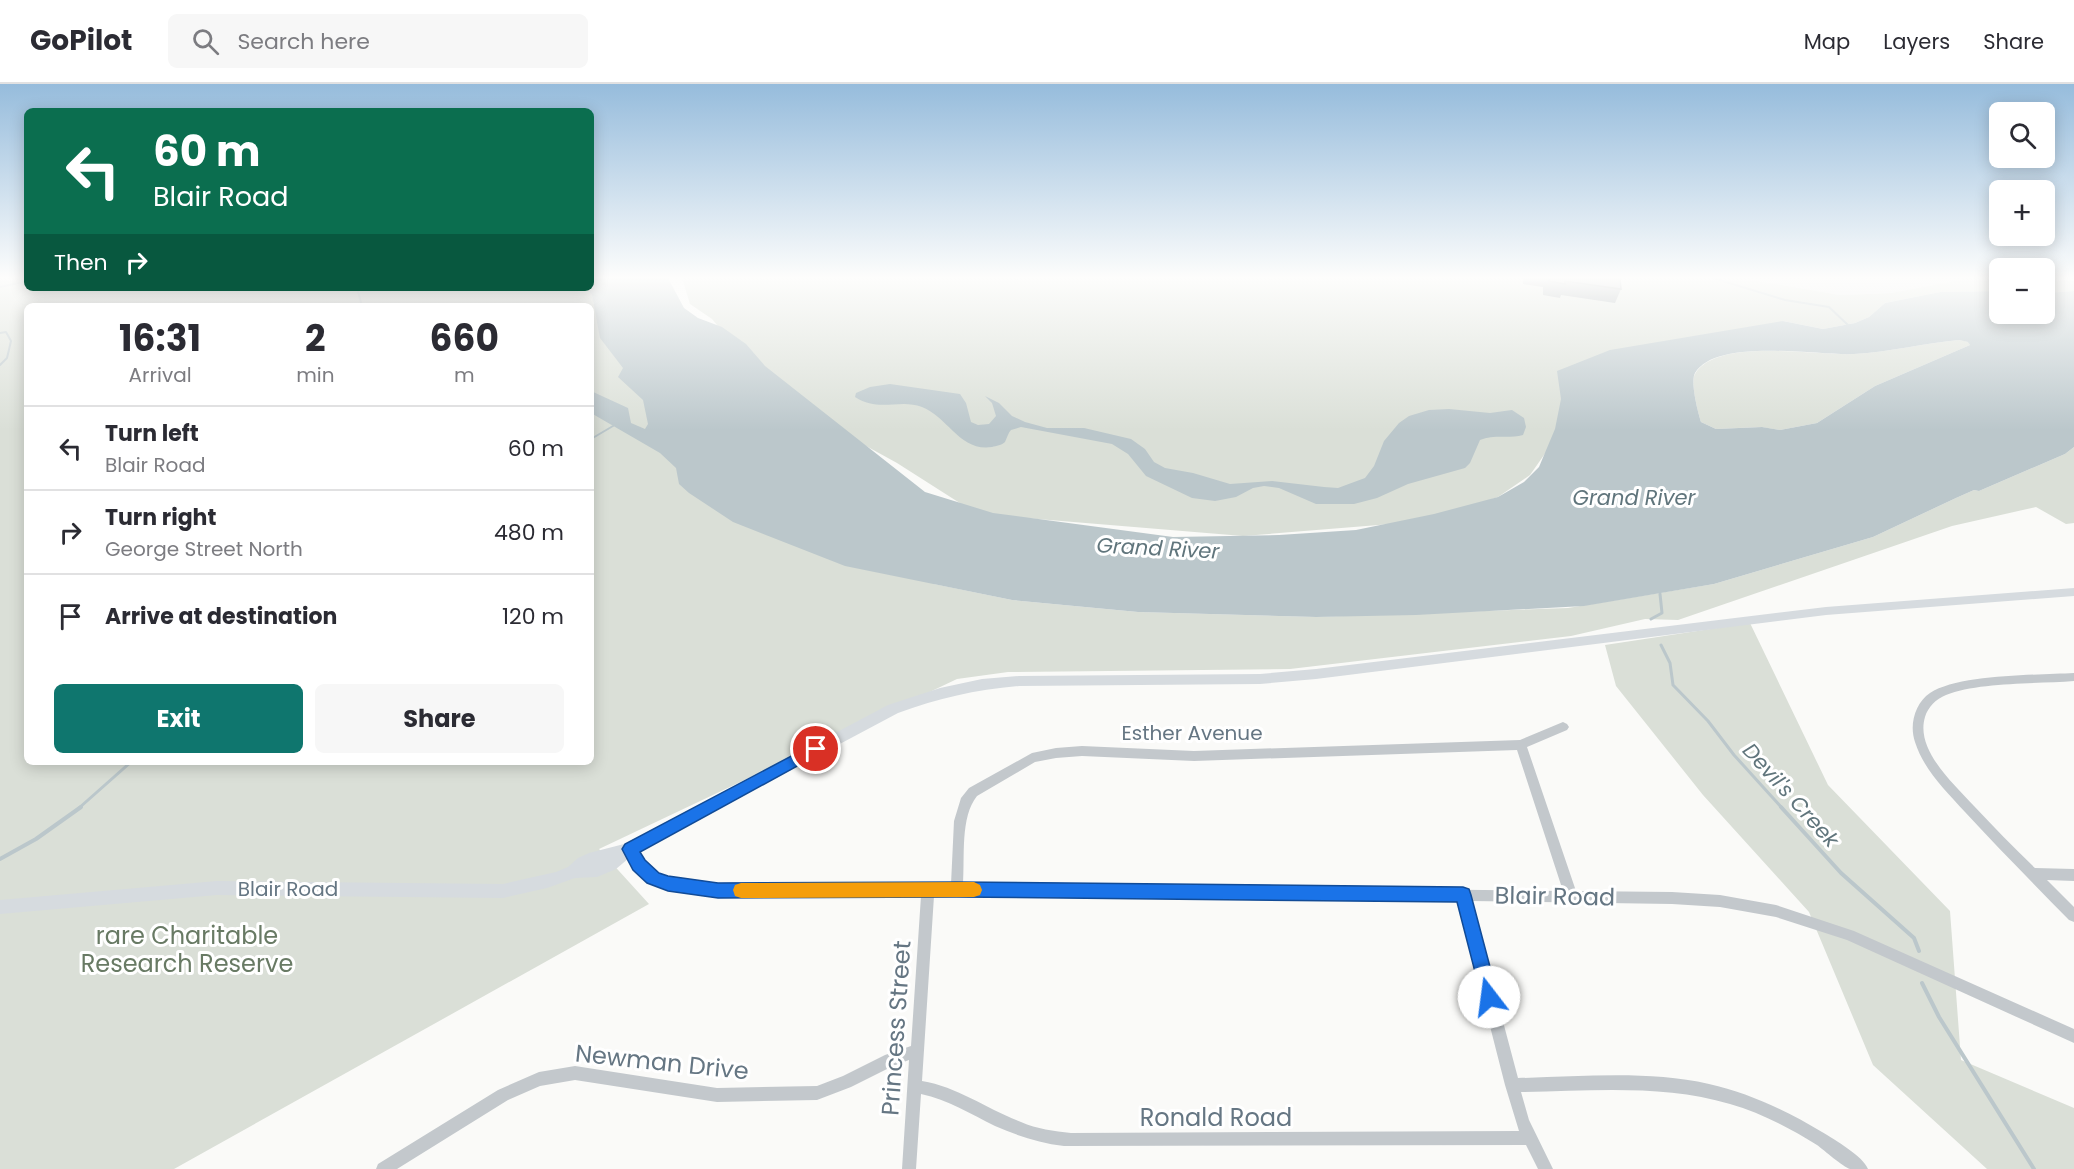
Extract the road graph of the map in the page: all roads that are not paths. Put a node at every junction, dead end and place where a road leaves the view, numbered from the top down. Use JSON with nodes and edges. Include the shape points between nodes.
{"nodes":[{"id":1,"x":2074,"y":592,"type":"edge"},
{"id":2,"x":2074,"y":677,"type":"edge"},
{"id":3,"x":1563,"y":727,"type":"dead end"},
{"id":4,"x":1521,"y":745,"type":"junction"},
{"id":5,"x":630,"y":849,"type":"junction"},
{"id":6,"x":2032,"y":874,"type":"junction"},
{"id":7,"x":2074,"y":875,"type":"edge"},
{"id":8,"x":928,"y":890,"type":"junction"},
{"id":9,"x":957,"y":890,"type":"junction"},
{"id":10,"x":1463,"y":895,"type":"junction"},
{"id":11,"x":1570,"y":896,"type":"junction"},
{"id":12,"x":0,"y":907,"type":"edge"},
{"id":13,"x":2074,"y":916,"type":"edge"},
{"id":14,"x":2074,"y":1032,"type":"edge"},
{"id":15,"x":916,"y":1051,"type":"junction"},
{"id":16,"x":1512,"y":1085,"type":"junction"},
{"id":17,"x":914,"y":1086,"type":"junction"},
{"id":18,"x":1529,"y":1138,"type":"junction"},
{"id":19,"x":383,"y":1169,"type":"edge"},
{"id":20,"x":909,"y":1169,"type":"edge"},
{"id":21,"x":1546,"y":1169,"type":"edge"},
{"id":22,"x":1861,"y":1169,"type":"edge"}],
"edges":[{"from":1,"to":5,"type":"main road","via":[[1815,612],[1260,679],[982,684],[893,709]]},
{"from":2,"to":6,"type":"street","via":[[1947,690],[1934,696],[1919,715],[1920,741],[1942,779]]},
{"from":3,"to":4,"type":"street","name":"Esther Avenue"},
{"from":4,"to":9,"type":"street","name":"Esther Avenue","via":[[1194,756],[1082,751],[1032,758],[973,792],[965,802],[960,821]]},
{"from":4,"to":11,"type":"street"},
{"from":5,"to":8,"type":"street","name":"Blair Road","via":[[653,878],[695,888]]},
{"from":5,"to":12,"type":"main road","name":"Blair Road","via":[[614,864],[587,874],[573,871],[503,891],[217,888]]},
{"from":6,"to":7,"type":"street"},
{"from":6,"to":13,"type":"street"},
{"from":8,"to":9,"type":"street","name":"Blair Road"},
{"from":8,"to":15,"type":"street","name":"Princess Street"},
{"from":9,"to":10,"type":"street","name":"Blair Road"},
{"from":10,"to":11,"type":"street","name":"Blair Road"},
{"from":10,"to":16,"type":"street"},
{"from":11,"to":14,"type":"street","name":"Blair Road","via":[[1720,901],[1776,911],[1849,935]]},
{"from":15,"to":17,"type":"street","name":"Princess Street"},
{"from":15,"to":19,"type":"street","name":"Newman Drive","via":[[817,1093],[717,1095],[575,1073],[538,1079],[503,1095]]},
{"from":16,"to":18,"type":"street"},
{"from":16,"to":22,"type":"street","via":[[1654,1085],[1722,1095],[1776,1115]]},
{"from":17,"to":18,"type":"street","name":"Ronald Road","via":[[947,1093],[1027,1132],[1071,1140]]},
{"from":17,"to":20,"type":"street","name":"Princess Street"},
{"from":18,"to":21,"type":"street"}]}
